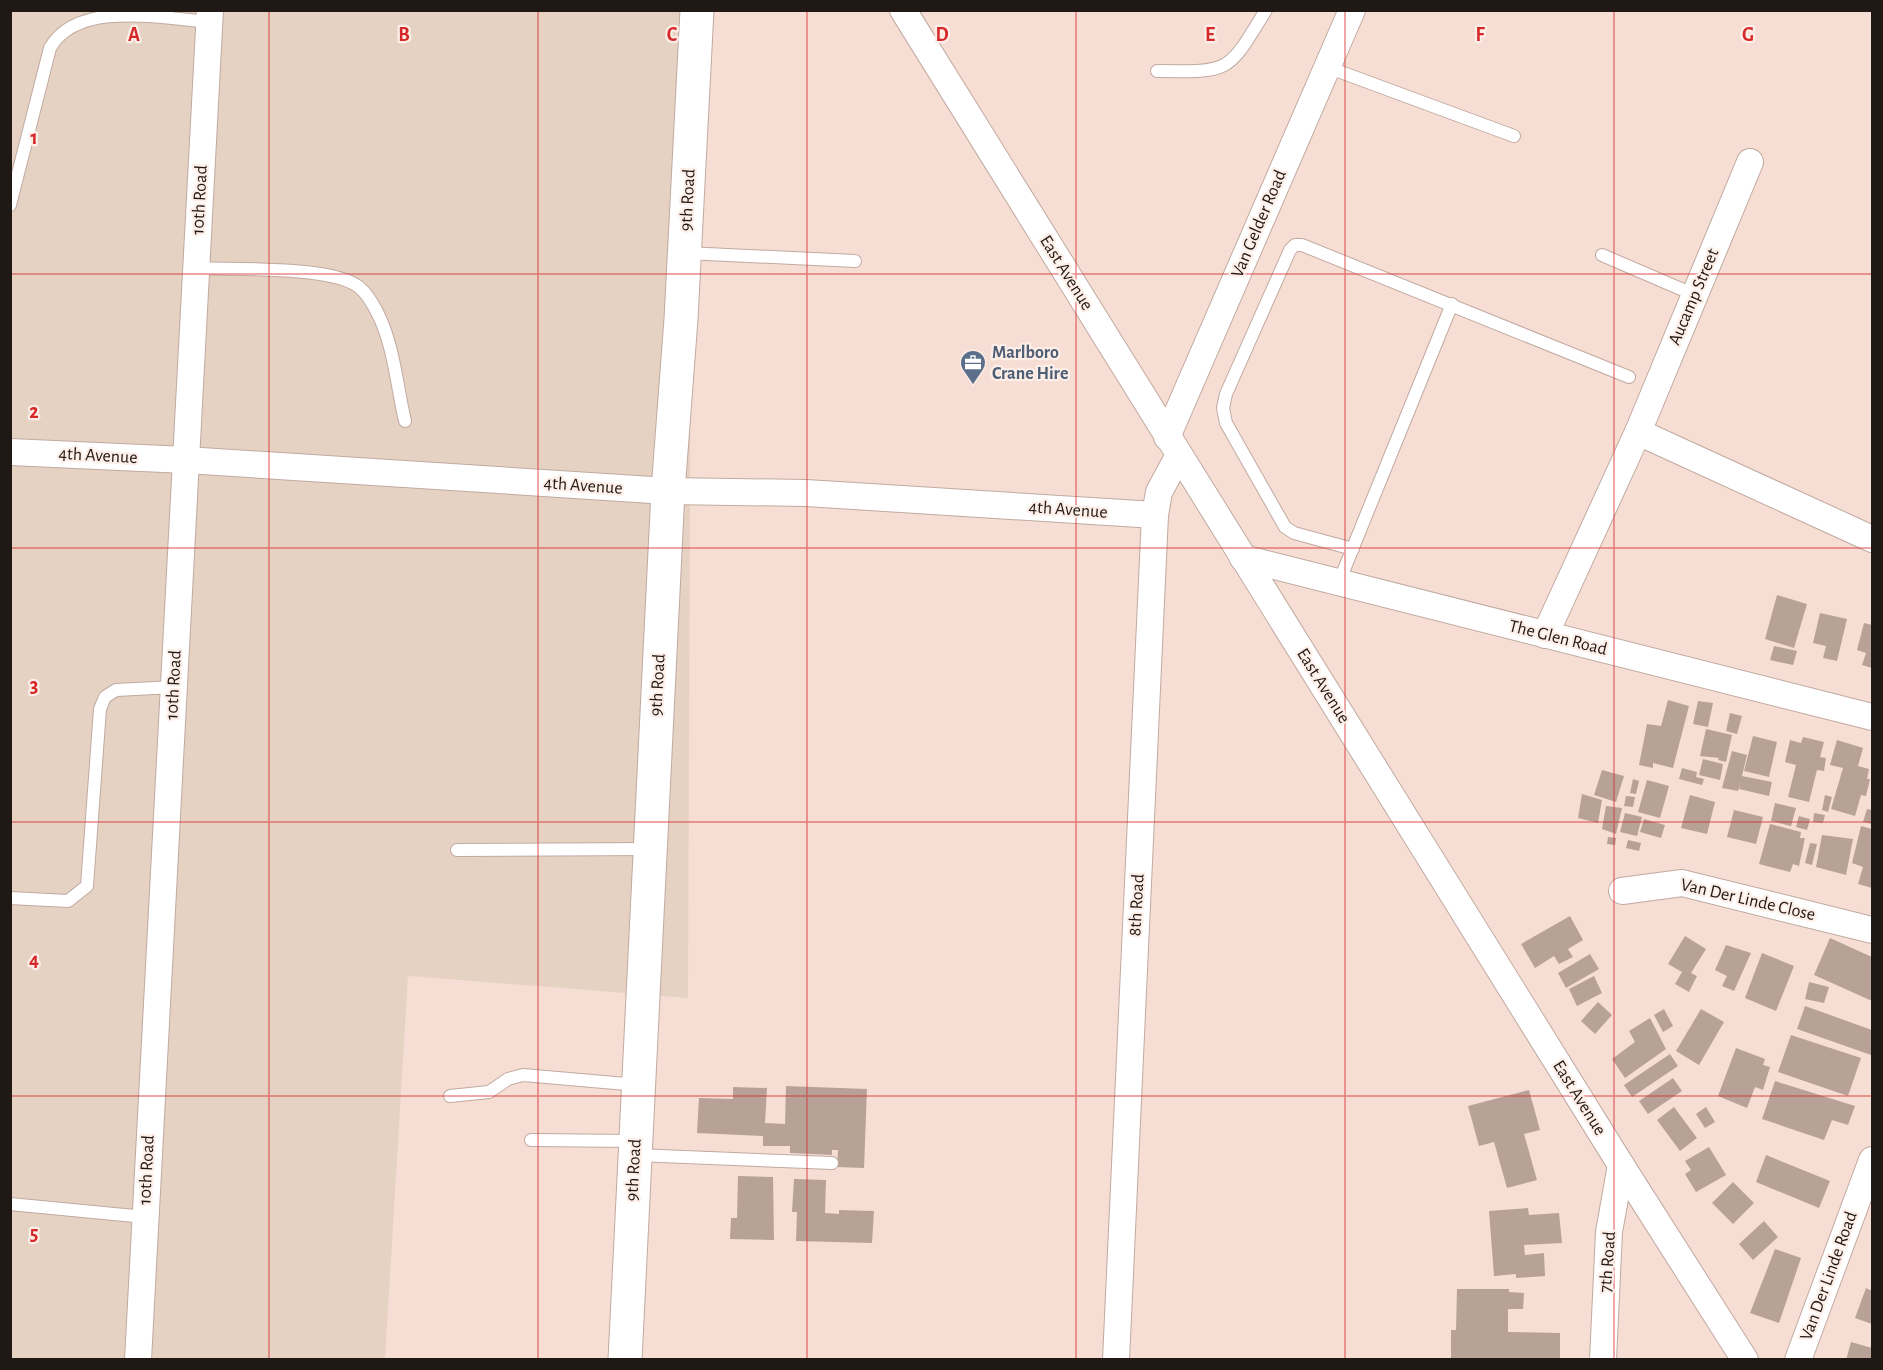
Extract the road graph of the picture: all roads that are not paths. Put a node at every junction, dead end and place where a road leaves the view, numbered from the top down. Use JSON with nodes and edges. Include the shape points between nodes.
{"nodes":[{"id":1,"x":697,"y":10,"type":"edge"},
{"id":2,"x":903,"y":10,"type":"edge"},
{"id":3,"x":1266,"y":10,"type":"edge"},
{"id":4,"x":1352,"y":10,"type":"edge"},
{"id":5,"x":209,"y":16,"type":"edge"},
{"id":6,"x":1327,"y":67,"type":"junction"},
{"id":7,"x":1157,"y":71,"type":"dead end"},
{"id":8,"x":1514,"y":136,"type":"dead end"},
{"id":9,"x":1750,"y":162,"type":"dead end"},
{"id":10,"x":10,"y":206,"type":"edge"},
{"id":11,"x":685,"y":253,"type":"junction"},
{"id":12,"x":1602,"y":255,"type":"dead end"},
{"id":13,"x":855,"y":261,"type":"dead end"},
{"id":14,"x":196,"y":268,"type":"junction"},
{"id":15,"x":1695,"y":295,"type":"junction"},
{"id":16,"x":1452,"y":304,"type":"junction"},
{"id":17,"x":1629,"y":377,"type":"dead end"},
{"id":18,"x":405,"y":421,"type":"dead end"},
{"id":19,"x":1638,"y":432,"type":"junction"},
{"id":20,"x":1173,"y":446,"type":"junction"},
{"id":21,"x":10,"y":452,"type":"edge"},
{"id":22,"x":186,"y":460,"type":"junction"},
{"id":23,"x":668,"y":491,"type":"junction"},
{"id":24,"x":1155,"y":515,"type":"junction"},
{"id":25,"x":1872,"y":539,"type":"edge"},
{"id":26,"x":1353,"y":549,"type":"junction"},
{"id":27,"x":1243,"y":558,"type":"junction"},
{"id":28,"x":1339,"y":582,"type":"junction"},
{"id":29,"x":1545,"y":635,"type":"junction"},
{"id":30,"x":174,"y":687,"type":"junction"},
{"id":31,"x":1872,"y":717,"type":"edge"},
{"id":32,"x":651,"y":849,"type":"junction"},
{"id":33,"x":457,"y":850,"type":"dead end"},
{"id":34,"x":1622,"y":891,"type":"dead end"},
{"id":35,"x":10,"y":898,"type":"edge"},
{"id":36,"x":1872,"y":930,"type":"edge"},
{"id":37,"x":639,"y":1086,"type":"junction"},
{"id":38,"x":450,"y":1096,"type":"dead end"},
{"id":39,"x":531,"y":1140,"type":"dead end"},
{"id":40,"x":635,"y":1148,"type":"junction"},
{"id":41,"x":1872,"y":1160,"type":"edge"},
{"id":42,"x":832,"y":1163,"type":"dead end"},
{"id":43,"x":1620,"y":1165,"type":"junction"},
{"id":44,"x":10,"y":1204,"type":"edge"},
{"id":45,"x":145,"y":1217,"type":"junction"},
{"id":46,"x":138,"y":1359,"type":"edge"},
{"id":47,"x":625,"y":1359,"type":"edge"},
{"id":48,"x":1116,"y":1359,"type":"edge"},
{"id":49,"x":1602,"y":1359,"type":"edge"},
{"id":50,"x":1745,"y":1359,"type":"edge"},
{"id":51,"x":1798,"y":1359,"type":"edge"}],
"edges":[{"from":1,"to":11,"type":"main road","name":"9th Road"},
{"from":2,"to":20,"type":"street","name":"East Avenue"},
{"from":3,"to":7,"type":"lane","via":[[1238,55],[1224,67],[1209,72]]},
{"from":4,"to":6,"type":"street","name":"Van Gelder Road"},
{"from":5,"to":10,"type":"lane","via":[[101,15],[82,20],[57,35],[50,48]]},
{"from":5,"to":14,"type":"street","name":"10th Road"},
{"from":6,"to":8,"type":"lane"},
{"from":6,"to":20,"type":"street","name":"Van Gelder Road"},
{"from":9,"to":15,"type":"street","name":"Aucamp Street"},
{"from":11,"to":13,"type":"lane"},
{"from":11,"to":23,"type":"main road","name":"9th Road"},
{"from":12,"to":15,"type":"lane"},
{"from":14,"to":18,"type":"lane","via":[[319,274],[357,285],[379,315]]},
{"from":14,"to":22,"type":"street","name":"10th Road"},
{"from":15,"to":19,"type":"street","name":"Aucamp Street"},
{"from":16,"to":17,"type":"lane"},
{"from":16,"to":26,"type":"lane"},
{"from":16,"to":26,"type":"lane","via":[[1295,245],[1226,394],[1223,408],[1227,423],[1285,527]]},
{"from":19,"to":25,"type":"street"},
{"from":19,"to":29,"type":"street","name":"Aucamp Street"},
{"from":20,"to":24,"type":"street","name":"8th Road"},
{"from":20,"to":27,"type":"street","name":"East Avenue"},
{"from":21,"to":22,"type":"street","name":"4th Avenue"},
{"from":22,"to":23,"type":"street","name":"4th Avenue"},
{"from":22,"to":30,"type":"street","name":"10th Road"},
{"from":23,"to":24,"type":"street","name":"4th Avenue","via":[[806,493]]},
{"from":23,"to":32,"type":"main road","name":"9th Road"},
{"from":24,"to":48,"type":"street","name":"8th Road"},
{"from":26,"to":28,"type":"lane"},
{"from":27,"to":28,"type":"street","name":"The Glen Road"},
{"from":27,"to":43,"type":"street","name":"East Avenue"},
{"from":28,"to":29,"type":"street","name":"The Glen Road"},
{"from":29,"to":31,"type":"street","name":"The Glen Road"},
{"from":30,"to":35,"type":"lane","via":[[116,690],[105,696],[100,709],[87,886],[68,901]]},
{"from":30,"to":45,"type":"street","name":"10th Road"},
{"from":32,"to":33,"type":"lane"},
{"from":32,"to":37,"type":"main road","name":"9th Road"},
{"from":34,"to":36,"type":"street","name":"Van Der Linde Close","via":[[1682,883]]},
{"from":37,"to":38,"type":"lane","via":[[523,1075],[508,1079],[489,1092]]},
{"from":37,"to":40,"type":"main road","name":"9th Road"},
{"from":39,"to":40,"type":"lane"},
{"from":40,"to":42,"type":"lane"},
{"from":40,"to":47,"type":"main road","name":"9th Road"},
{"from":41,"to":51,"type":"street","name":"Van Der Linde Road"},
{"from":43,"to":49,"type":"street","name":"7th Road","via":[[1609,1232]]},
{"from":43,"to":50,"type":"street","name":"East Avenue"},
{"from":44,"to":45,"type":"lane"},
{"from":45,"to":46,"type":"street","name":"10th Road"}]}
